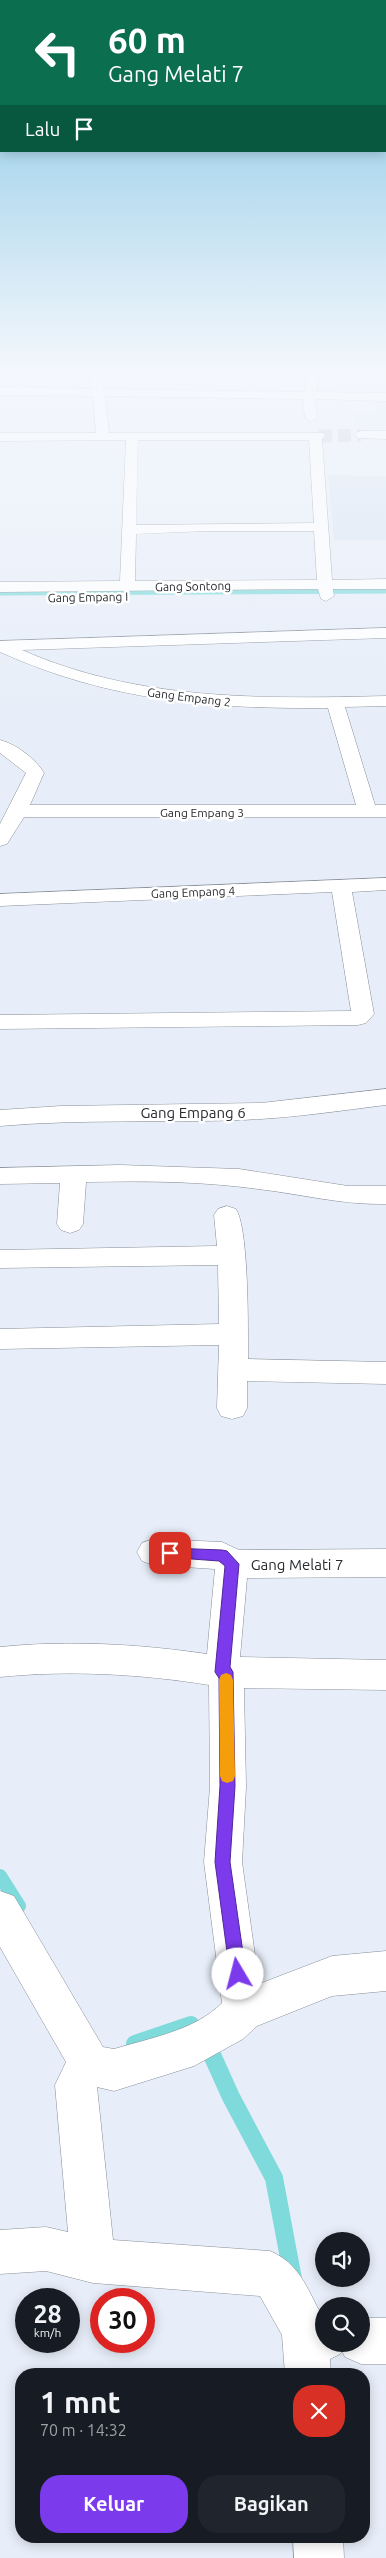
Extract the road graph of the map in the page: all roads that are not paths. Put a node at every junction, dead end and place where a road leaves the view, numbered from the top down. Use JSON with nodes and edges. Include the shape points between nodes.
{"nodes":[{"id":1,"x":130,"y":487,"type":"edge"},
{"id":2,"x":318,"y":487,"type":"edge"},
{"id":3,"x":321,"y":527,"type":"junction"},
{"id":4,"x":129,"y":530,"type":"junction"},
{"id":5,"x":386,"y":584,"type":"edge"},
{"id":6,"x":0,"y":587,"type":"edge"},
{"id":7,"x":134,"y":590,"type":"junction"},
{"id":8,"x":325,"y":591,"type":"junction"},
{"id":9,"x":386,"y":596,"type":"edge"},
{"id":10,"x":0,"y":598,"type":"edge"},
{"id":11,"x":386,"y":633,"type":"edge"},
{"id":12,"x":0,"y":647,"type":"edge"},
{"id":13,"x":386,"y":701,"type":"edge"},
{"id":14,"x":336,"y":703,"type":"junction"},
{"id":15,"x":0,"y":745,"type":"edge"},
{"id":16,"x":18,"y":811,"type":"junction"},
{"id":17,"x":367,"y":811,"type":"junction"},
{"id":18,"x":386,"y":811,"type":"edge"},
{"id":19,"x":0,"y":840,"type":"edge"},
{"id":20,"x":386,"y":884,"type":"edge"},
{"id":21,"x":341,"y":886,"type":"junction"},
{"id":22,"x":0,"y":900,"type":"edge"},
{"id":23,"x":0,"y":1022,"type":"edge"},
{"id":24,"x":386,"y":1098,"type":"edge"},
{"id":25,"x":0,"y":1118,"type":"edge"},
{"id":26,"x":0,"y":1176,"type":"edge"},
{"id":27,"x":74,"y":1176,"type":"junction"},
{"id":28,"x":386,"y":1195,"type":"edge"},
{"id":29,"x":227,"y":1215,"type":"dead end"},
{"id":30,"x":70,"y":1224,"type":"dead end"},
{"id":31,"x":231,"y":1255,"type":"junction"},
{"id":32,"x":0,"y":1259,"type":"edge"},
{"id":33,"x":234,"y":1334,"type":"junction"},
{"id":34,"x":0,"y":1338,"type":"edge"},
{"id":35,"x":233,"y":1370,"type":"junction"},
{"id":36,"x":386,"y":1373,"type":"edge"},
{"id":37,"x":232,"y":1408,"type":"dead end"},
{"id":38,"x":153,"y":1552,"type":"dead end"},
{"id":39,"x":232,"y":1564,"type":"junction"},
{"id":40,"x":386,"y":1564,"type":"edge"},
{"id":41,"x":0,"y":1662,"type":"edge"},
{"id":42,"x":224,"y":1672,"type":"junction"},
{"id":43,"x":386,"y":1674,"type":"edge"},
{"id":44,"x":0,"y":1910,"type":"edge"},
{"id":45,"x":386,"y":1971,"type":"edge"},
{"id":46,"x":243,"y":2011,"type":"junction"},
{"id":47,"x":102,"y":2067,"type":"junction"},
{"id":48,"x":0,"y":2252,"type":"edge"},
{"id":49,"x":93,"y":2261,"type":"junction"},
{"id":50,"x":370,"y":2341,"type":"edge"},
{"id":51,"x":386,"y":2341,"type":"edge"},
{"id":52,"x":312,"y":2348,"type":"edge"},
{"id":53,"x":318,"y":2543,"type":"edge"},
{"id":54,"x":319,"y":2558,"type":"edge"}],
"edges":[{"from":1,"to":4,"type":"street"},
{"from":2,"to":3,"type":"street"},
{"from":3,"to":4,"type":"street"},
{"from":3,"to":8,"type":"street"},
{"from":4,"to":7,"type":"street"},
{"from":5,"to":8,"type":"street"},
{"from":6,"to":7,"type":"street"},
{"from":7,"to":8,"type":"street","name":"Gang Empang I"},
{"from":7,"to":10,"type":"street","name":"Gang Empang I"},
{"from":8,"to":9,"type":"street","name":"Gang Empang I"},
{"from":11,"to":12,"type":"street"},
{"from":12,"to":14,"type":"street","name":"Gang Empang 2","via":[[70,676],[120,688],[214,702]]},
{"from":13,"to":14,"type":"street","name":"Gang Empang 2"},
{"from":14,"to":17,"type":"street"},
{"from":15,"to":16,"type":"street","via":[[31,766],[35,773]]},
{"from":16,"to":17,"type":"street","name":"Gang Empang 3"},
{"from":16,"to":19,"type":"street"},
{"from":17,"to":18,"type":"street","name":"Gang Empang 3"},
{"from":20,"to":21,"type":"street","name":"Gang Empang 4"},
{"from":21,"to":22,"type":"street","name":"Gang Empang 4"},
{"from":21,"to":23,"type":"street","via":[[362,1014],[358,1018]]},
{"from":24,"to":25,"type":"street","name":"Gang Empang 6","via":[[308,1109],[91,1112]]},
{"from":26,"to":27,"type":"street"},
{"from":27,"to":28,"type":"street","via":[[126,1174],[240,1178],[338,1195]]},
{"from":27,"to":30,"type":"street"},
{"from":29,"to":31,"type":"street"},
{"from":31,"to":32,"type":"street"},
{"from":31,"to":33,"type":"street"},
{"from":33,"to":34,"type":"street"},
{"from":33,"to":35,"type":"street"},
{"from":35,"to":36,"type":"street"},
{"from":35,"to":37,"type":"street"},
{"from":38,"to":39,"type":"street","name":"Gang Melati 7","via":[[222,1555]]},
{"from":39,"to":40,"type":"street","name":"Gang Melati 7"},
{"from":39,"to":42,"type":"street"},
{"from":41,"to":42,"type":"street","via":[[28,1659],[154,1661]]},
{"from":42,"to":43,"type":"street"},
{"from":42,"to":46,"type":"street","via":[[228,1786],[223,1862]]},
{"from":44,"to":47,"type":"street"},
{"from":45,"to":46,"type":"street","via":[[368,1970],[332,1976]]},
{"from":46,"to":47,"type":"street","via":[[229,2025],[194,2045]]},
{"from":47,"to":49,"type":"street","via":[[82,2072],[76,2085]]},
{"from":48,"to":49,"type":"street","via":[[46,2249]]},
{"from":49,"to":52,"type":"street","via":[[270,2274],[280,2284]]},
{"from":50,"to":51,"type":"street"},
{"from":53,"to":54,"type":"street"}]}
